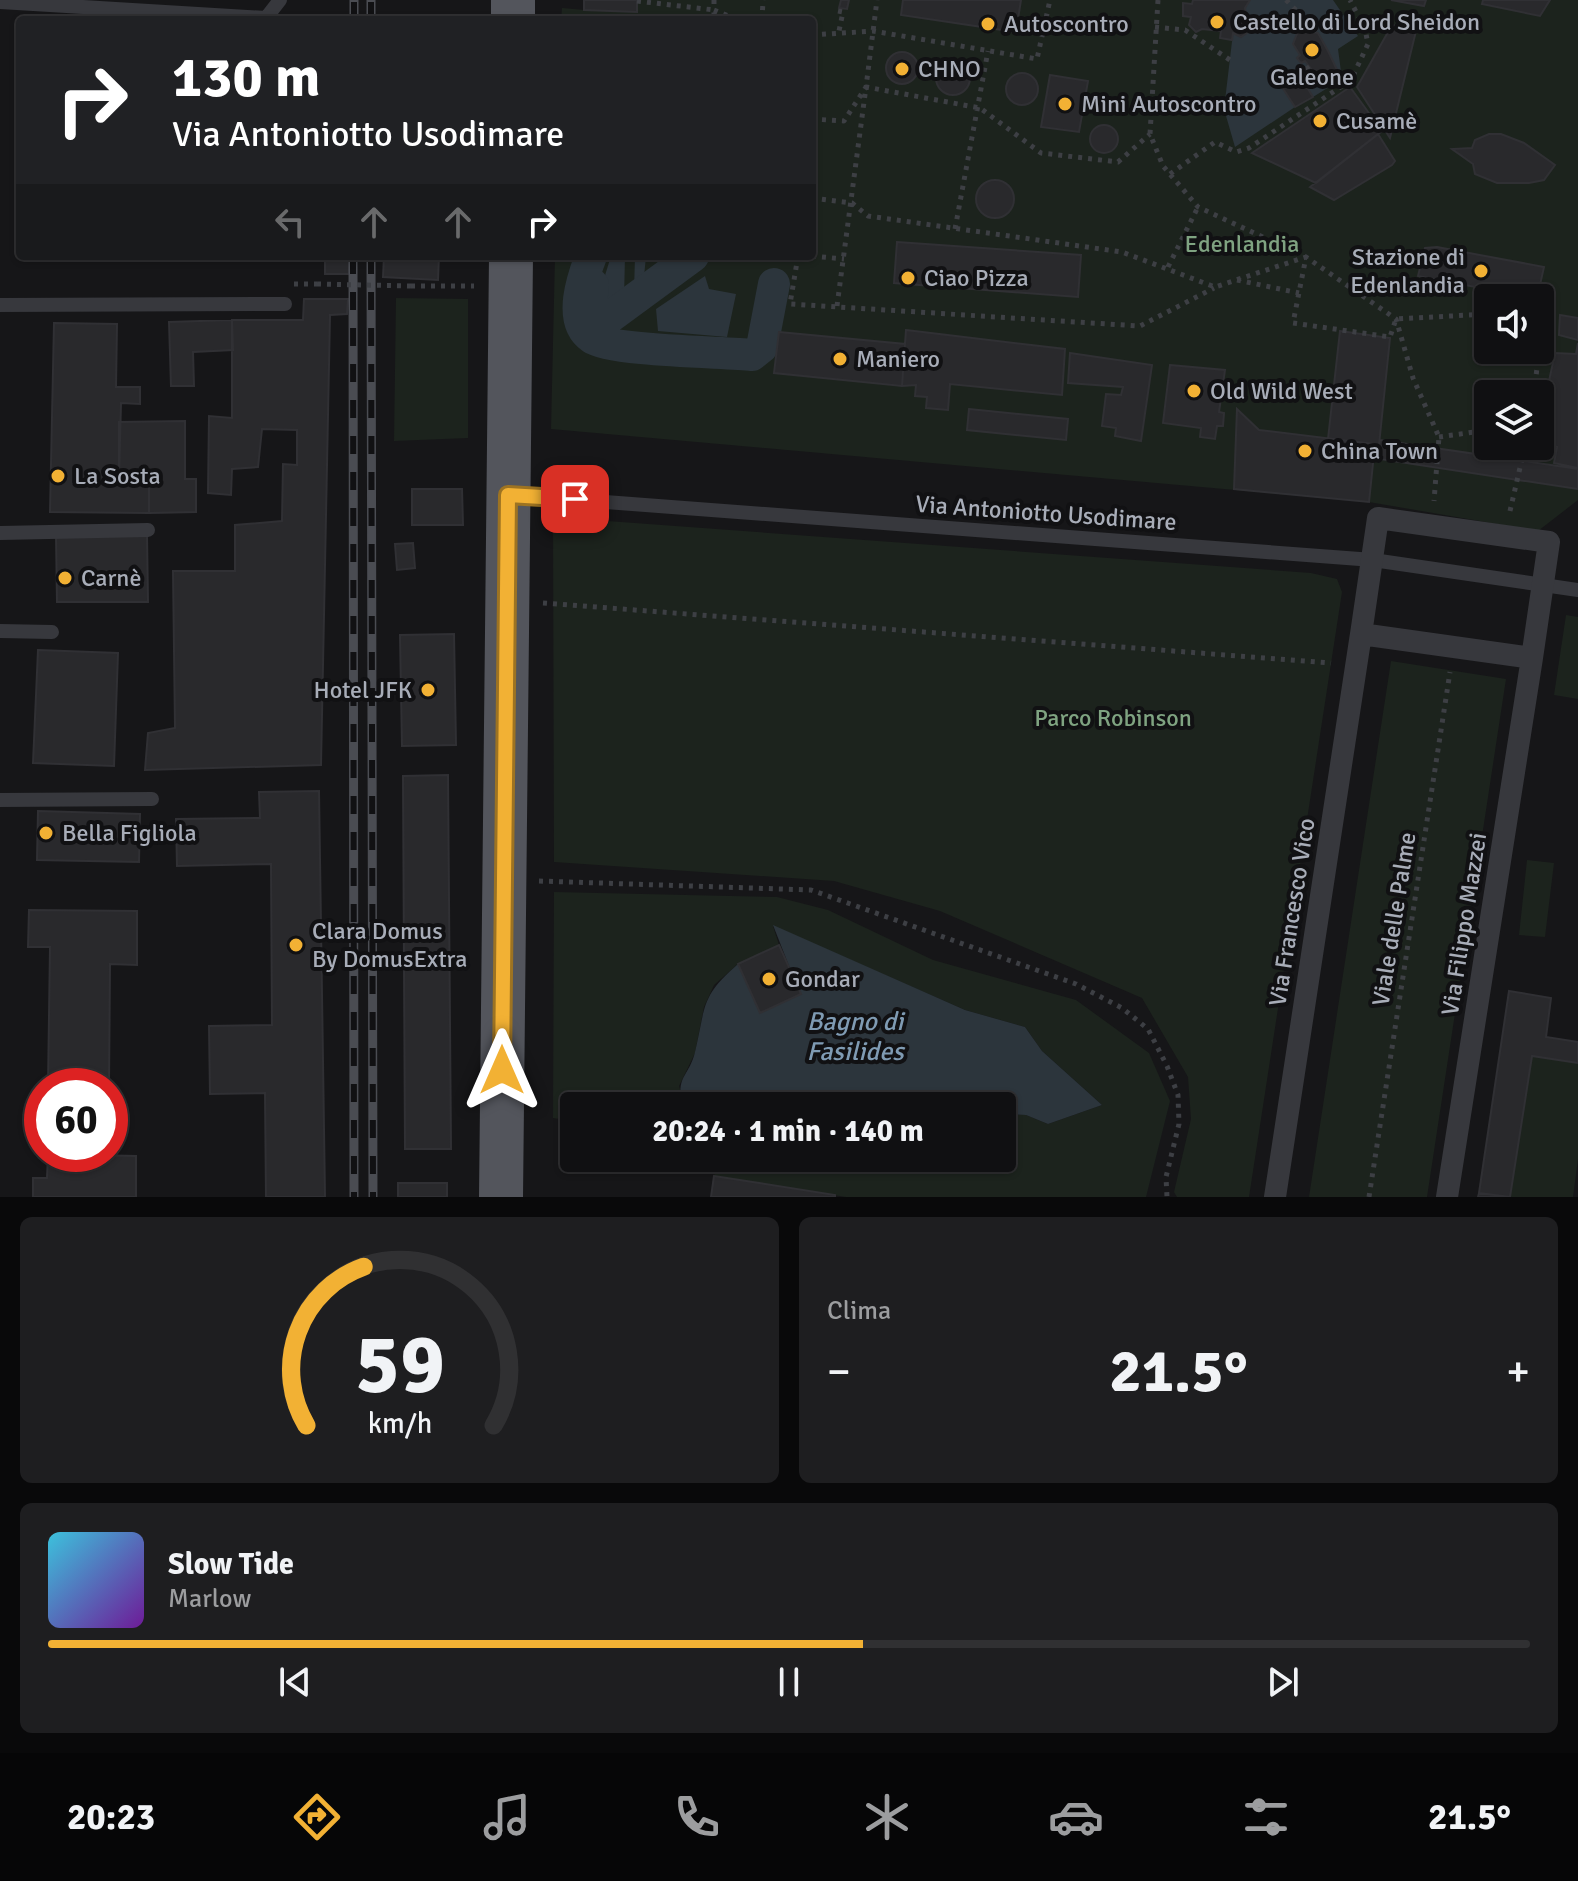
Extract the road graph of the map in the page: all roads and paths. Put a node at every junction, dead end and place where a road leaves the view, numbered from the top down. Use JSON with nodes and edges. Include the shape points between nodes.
{"nodes":[{"id":1,"x":280,"y":0,"type":"edge"},
{"id":2,"x":714,"y":0,"type":"edge"},
{"id":3,"x":877,"y":0,"type":"edge"},
{"id":4,"x":1050,"y":0,"type":"edge"},
{"id":5,"x":1158,"y":0,"type":"edge"},
{"id":6,"x":1286,"y":0,"type":"edge"},
{"id":7,"x":1350,"y":0,"type":"edge"},
{"id":8,"x":637,"y":1,"type":"edge"},
{"id":9,"x":0,"y":2,"type":"edge"},
{"id":10,"x":714,"y":10,"type":"junction"},
{"id":11,"x":838,"y":11,"type":"dead end"},
{"id":12,"x":233,"y":16,"type":"edge"},
{"id":13,"x":268,"y":16,"type":"edge"},
{"id":14,"x":714,"y":16,"type":"edge"},
{"id":15,"x":729,"y":16,"type":"edge"},
{"id":16,"x":1155,"y":27,"type":"junction"},
{"id":17,"x":839,"y":31,"type":"junction"},
{"id":18,"x":873,"y":31,"type":"junction"},
{"id":19,"x":1318,"y":33,"type":"dead end"},
{"id":20,"x":816,"y":34,"type":"edge"},
{"id":21,"x":988,"y":51,"type":"junction"},
{"id":22,"x":1230,"y":60,"type":"dead end"},
{"id":23,"x":1303,"y":62,"type":"dead end"},
{"id":24,"x":1303,"y":72,"type":"dead end"},
{"id":25,"x":866,"y":87,"type":"junction"},
{"id":26,"x":980,"y":108,"type":"junction"},
{"id":27,"x":816,"y":119,"type":"edge"},
{"id":28,"x":1150,"y":134,"type":"junction"},
{"id":29,"x":1170,"y":174,"type":"junction"},
{"id":30,"x":816,"y":198,"type":"edge"},
{"id":31,"x":852,"y":203,"type":"junction"},
{"id":32,"x":1198,"y":207,"type":"junction"},
{"id":33,"x":955,"y":229,"type":"junction"},
{"id":34,"x":816,"y":256,"type":"edge"},
{"id":35,"x":1306,"y":257,"type":"junction"},
{"id":36,"x":844,"y":259,"type":"junction"},
{"id":37,"x":511,"y":260,"type":"edge"},
{"id":38,"x":797,"y":260,"type":"edge"},
{"id":39,"x":1168,"y":267,"type":"junction"},
{"id":40,"x":1236,"y":280,"type":"junction"},
{"id":41,"x":317,"y":284,"type":"dead end"},
{"id":42,"x":474,"y":286,"type":"dead end"},
{"id":43,"x":1215,"y":287,"type":"junction"},
{"id":44,"x":1299,"y":293,"type":"junction"},
{"id":45,"x":285,"y":304,"type":"dead end"},
{"id":46,"x":0,"y":305,"type":"edge"},
{"id":47,"x":837,"y":306,"type":"junction"},
{"id":48,"x":1474,"y":315,"type":"edge"},
{"id":49,"x":1396,"y":319,"type":"junction"},
{"id":50,"x":1474,"y":432,"type":"edge"},
{"id":51,"x":1439,"y":437,"type":"junction"},
{"id":52,"x":1522,"y":460,"type":"edge"},
{"id":53,"x":508,"y":495,"type":"junction"},
{"id":54,"x":1433,"y":526,"type":"junction"},
{"id":55,"x":148,"y":530,"type":"dead end"},
{"id":56,"x":0,"y":533,"type":"edge"},
{"id":57,"x":1506,"y":537,"type":"junction"},
{"id":58,"x":1373,"y":560,"type":"junction"},
{"id":59,"x":1543,"y":583,"type":"junction"},
{"id":60,"x":1578,"y":590,"type":"edge"},
{"id":61,"x":543,"y":603,"type":"dead end"},
{"id":62,"x":0,"y":631,"type":"edge"},
{"id":63,"x":52,"y":632,"type":"dead end"},
{"id":64,"x":1361,"y":634,"type":"junction"},
{"id":65,"x":1454,"y":647,"type":"junction"},
{"id":66,"x":1532,"y":658,"type":"junction"},
{"id":67,"x":1356,"y":665,"type":"junction"},
{"id":68,"x":152,"y":799,"type":"dead end"},
{"id":69,"x":0,"y":800,"type":"edge"},
{"id":70,"x":503,"y":879,"type":"junction"},
{"id":71,"x":501,"y":1197,"type":"edge"},
{"id":72,"x":1167,"y":1197,"type":"edge"},
{"id":73,"x":1275,"y":1197,"type":"edge"},
{"id":74,"x":1369,"y":1197,"type":"edge"},
{"id":75,"x":1447,"y":1197,"type":"edge"}],
"edges":[{"from":1,"to":13,"type":"lane"},
{"from":2,"to":10,"type":"path"},
{"from":3,"to":18,"type":"path"},
{"from":4,"to":21,"type":"path","via":[[1037,59]]},
{"from":5,"to":16,"type":"path"},
{"from":6,"to":19,"type":"path"},
{"from":7,"to":29,"type":"path","via":[[1368,44],[1351,80],[1249,148],[1236,152],[1215,142]]},
{"from":8,"to":10,"type":"path"},
{"from":9,"to":12,"type":"lane"},
{"from":10,"to":14,"type":"path"},
{"from":10,"to":15,"type":"path"},
{"from":11,"to":17,"type":"path","via":[[843,12]]},
{"from":16,"to":22,"type":"path","via":[[1185,30]]},
{"from":16,"to":28,"type":"path"},
{"from":17,"to":18,"type":"path"},
{"from":17,"to":20,"type":"path"},
{"from":18,"to":21,"type":"path"},
{"from":18,"to":25,"type":"path"},
{"from":21,"to":26,"type":"path"},
{"from":23,"to":24,"type":"path","via":[[1310,72]]},
{"from":25,"to":26,"type":"path"},
{"from":25,"to":27,"type":"path","via":[[844,121]]},
{"from":25,"to":31,"type":"path"},
{"from":26,"to":28,"type":"path","via":[[1041,153],[1118,162]]},
{"from":26,"to":33,"type":"path"},
{"from":28,"to":29,"type":"path"},
{"from":29,"to":32,"type":"path"},
{"from":30,"to":31,"type":"path"},
{"from":31,"to":33,"type":"path","via":[[868,216]]},
{"from":31,"to":36,"type":"path"},
{"from":32,"to":35,"type":"path"},
{"from":32,"to":39,"type":"path"},
{"from":33,"to":39,"type":"path","via":[[1122,252]]},
{"from":34,"to":36,"type":"path"},
{"from":35,"to":40,"type":"path"},
{"from":35,"to":44,"type":"path"},
{"from":35,"to":49,"type":"path"},
{"from":36,"to":47,"type":"path"},
{"from":37,"to":53,"type":"main road"},
{"from":38,"to":47,"type":"path","via":[[790,304]]},
{"from":39,"to":43,"type":"path"},
{"from":40,"to":43,"type":"path"},
{"from":40,"to":44,"type":"path"},
{"from":41,"to":42,"type":"path","bridge":true},
{"from":43,"to":47,"type":"path","via":[[1140,326]]},
{"from":44,"to":49,"type":"path","via":[[1293,323],[1390,337]]},
{"from":45,"to":46,"type":"lane"},
{"from":48,"to":49,"type":"path"},
{"from":49,"to":51,"type":"path","via":[[1413,378]]},
{"from":50,"to":51,"type":"path"},
{"from":51,"to":54,"type":"path"},
{"from":52,"to":57,"type":"path"},
{"from":53,"to":58,"type":"lane","name":"Via Antoniotto Usodimare"},
{"from":53,"to":70,"type":"main road"},
{"from":54,"to":57,"type":"street"},
{"from":54,"to":58,"type":"street","name":"Via Francesco Vico","via":[[1378,518]]},
{"from":55,"to":56,"type":"lane"},
{"from":57,"to":59,"type":"street","name":"Via Filippo Mazzei","via":[[1549,542]]},
{"from":58,"to":59,"type":"lane","name":"Via Antoniotto Usodimare"},
{"from":58,"to":64,"type":"street","name":"Via Francesco Vico"},
{"from":59,"to":60,"type":"lane","name":"Via Antoniotto Usodimare"},
{"from":59,"to":66,"type":"street","name":"Via Filippo Mazzei"},
{"from":61,"to":67,"type":"path"},
{"from":62,"to":63,"type":"lane"},
{"from":64,"to":65,"type":"street"},
{"from":64,"to":67,"type":"street","name":"Via Francesco Vico"},
{"from":65,"to":66,"type":"street"},
{"from":65,"to":74,"type":"path","name":"Viale delle Palme"},
{"from":66,"to":75,"type":"street","name":"Via Filippo Mazzei"},
{"from":67,"to":73,"type":"street","name":"Via Francesco Vico"},
{"from":68,"to":69,"type":"lane"},
{"from":70,"to":71,"type":"main road"},
{"from":70,"to":72,"type":"path","via":[[811,890],[1076,984],[1122,1008],[1148,1029],[1167,1066],[1178,1095],[1179,1124],[1166,1177]]}]}
